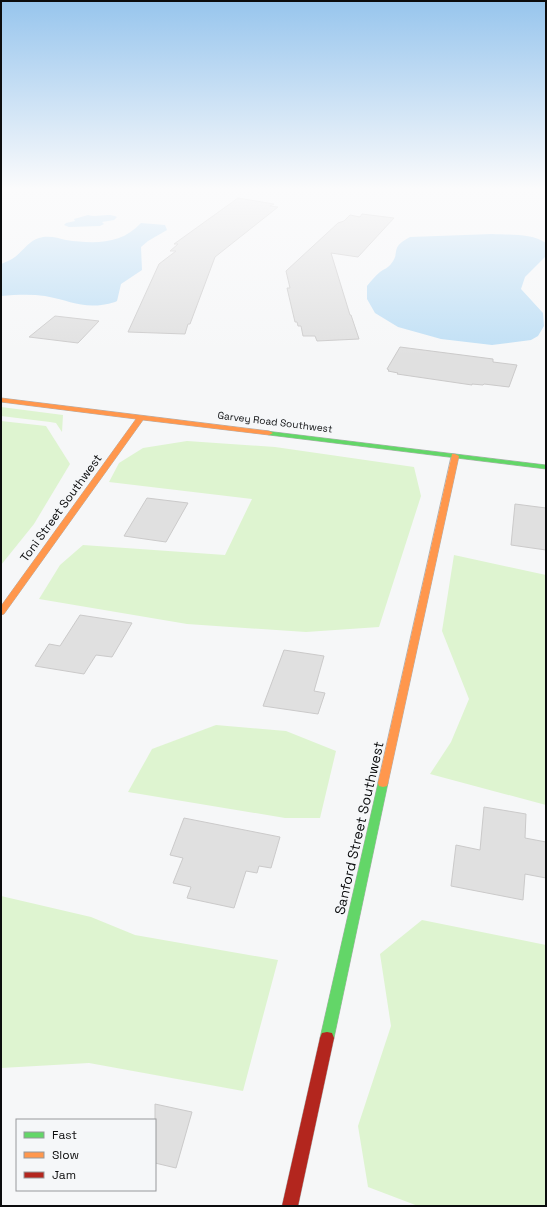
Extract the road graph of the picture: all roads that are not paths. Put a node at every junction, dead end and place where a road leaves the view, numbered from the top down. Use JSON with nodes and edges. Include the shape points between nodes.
{"nodes":[{"id":1,"x":1,"y":400,"type":"edge"},
{"id":2,"x":141,"y":417,"type":"junction"},
{"id":3,"x":455,"y":456,"type":"junction"},
{"id":4,"x":546,"y":467,"type":"edge"},
{"id":5,"x":1,"y":612,"type":"edge"},
{"id":6,"x":290,"y":1206,"type":"edge"}],
"edges":[{"from":1,"to":2,"type":"street","name":"Garvey Road Southwest"},
{"from":2,"to":3,"type":"street","name":"Garvey Road Southwest"},
{"from":2,"to":5,"type":"street","name":"Toni Street Southwest"},
{"from":3,"to":4,"type":"street","name":"Garvey Road Southwest"},
{"from":3,"to":6,"type":"street","name":"Sanford Street Southwest"}]}
